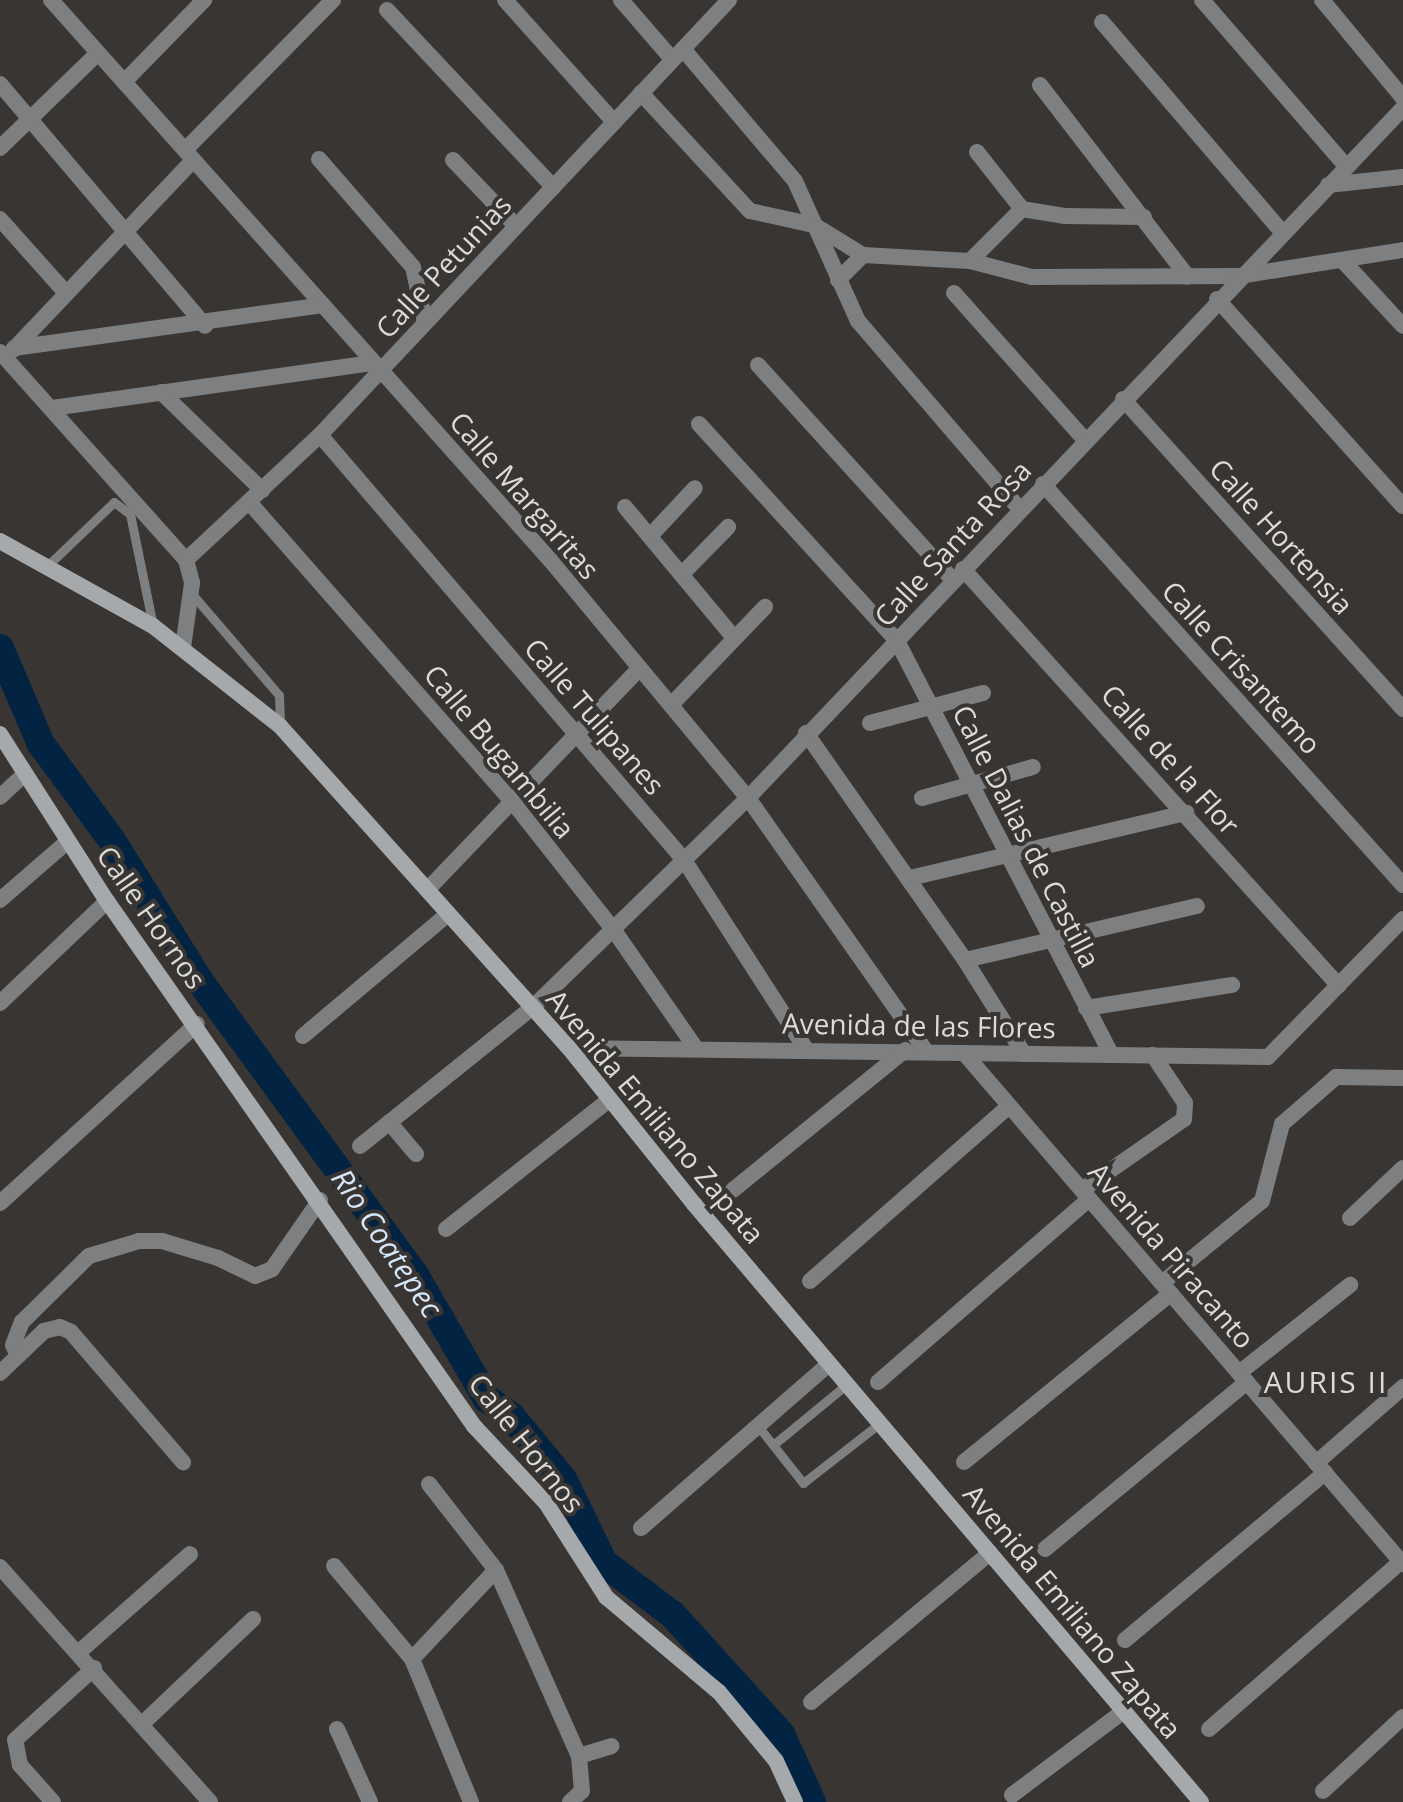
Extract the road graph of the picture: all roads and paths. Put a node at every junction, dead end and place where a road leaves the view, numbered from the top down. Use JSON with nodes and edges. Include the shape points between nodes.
{"nodes":[{"id":1,"x":204,"y":0,"type":"edge"},
{"id":2,"x":333,"y":0,"type":"edge"},
{"id":3,"x":505,"y":0,"type":"edge"},
{"id":4,"x":621,"y":0,"type":"edge"},
{"id":5,"x":729,"y":0,"type":"edge"},
{"id":6,"x":1202,"y":0,"type":"edge"},
{"id":7,"x":1322,"y":0,"type":"edge"},
{"id":8,"x":61,"y":4,"type":"edge"},
{"id":9,"x":387,"y":10,"type":"dead end"},
{"id":10,"x":1102,"y":22,"type":"dead end"},
{"id":11,"x":98,"y":53,"type":"junction"},
{"id":12,"x":678,"y":55,"type":"junction"},
{"id":13,"x":124,"y":82,"type":"junction"},
{"id":14,"x":0,"y":84,"type":"edge"},
{"id":15,"x":1040,"y":85,"type":"dead end"},
{"id":16,"x":641,"y":93,"type":"junction"},
{"id":17,"x":1403,"y":98,"type":"edge"},
{"id":18,"x":1403,"y":108,"type":"edge"},
{"id":19,"x":30,"y":118,"type":"junction"},
{"id":20,"x":614,"y":122,"type":"junction"},
{"id":21,"x":0,"y":148,"type":"edge"},
{"id":22,"x":977,"y":152,"type":"dead end"},
{"id":23,"x":189,"y":155,"type":"junction"},
{"id":24,"x":319,"y":159,"type":"dead end"},
{"id":25,"x":453,"y":160,"type":"dead end"},
{"id":26,"x":1346,"y":166,"type":"junction"},
{"id":27,"x":1403,"y":177,"type":"edge"},
{"id":28,"x":1328,"y":185,"type":"junction"},
{"id":29,"x":553,"y":187,"type":"junction"},
{"id":30,"x":1022,"y":209,"type":"junction"},
{"id":31,"x":1144,"y":217,"type":"junction"},
{"id":32,"x":0,"y":219,"type":"edge"},
{"id":33,"x":814,"y":225,"type":"junction"},
{"id":34,"x":516,"y":226,"type":"junction"},
{"id":35,"x":125,"y":231,"type":"junction"},
{"id":36,"x":1282,"y":232,"type":"junction"},
{"id":37,"x":1403,"y":250,"type":"edge"},
{"id":38,"x":863,"y":255,"type":"junction"},
{"id":39,"x":970,"y":261,"type":"junction"},
{"id":40,"x":1344,"y":262,"type":"junction"},
{"id":41,"x":1239,"y":276,"type":"junction"},
{"id":42,"x":1188,"y":277,"type":"junction"},
{"id":43,"x":838,"y":280,"type":"junction"},
{"id":44,"x":66,"y":293,"type":"junction"},
{"id":45,"x":954,"y":293,"type":"dead end"},
{"id":46,"x":1217,"y":299,"type":"junction"},
{"id":47,"x":323,"y":305,"type":"junction"},
{"id":48,"x":425,"y":322,"type":"junction"},
{"id":49,"x":205,"y":326,"type":"junction"},
{"id":50,"x":1403,"y":326,"type":"edge"},
{"id":51,"x":7,"y":353,"type":"edge"},
{"id":52,"x":758,"y":365,"type":"dead end"},
{"id":53,"x":377,"y":367,"type":"junction"},
{"id":54,"x":161,"y":392,"type":"junction"},
{"id":55,"x":1123,"y":399,"type":"junction"},
{"id":56,"x":52,"y":408,"type":"junction"},
{"id":57,"x":699,"y":424,"type":"dead end"},
{"id":58,"x":320,"y":435,"type":"junction"},
{"id":59,"x":1084,"y":439,"type":"junction"},
{"id":60,"x":1043,"y":484,"type":"junction"},
{"id":61,"x":695,"y":488,"type":"dead end"},
{"id":62,"x":262,"y":490,"type":"junction"},
{"id":63,"x":249,"y":502,"type":"junction"},
{"id":64,"x":1403,"y":506,"type":"edge"},
{"id":65,"x":625,"y":507,"type":"dead end"},
{"id":66,"x":1019,"y":508,"type":"junction"},
{"id":67,"x":728,"y":527,"type":"dead end"},
{"id":68,"x":651,"y":535,"type":"junction"},
{"id":69,"x":0,"y":541,"type":"edge"},
{"id":70,"x":186,"y":560,"type":"junction"},
{"id":71,"x":46,"y":567,"type":"junction"},
{"id":72,"x":682,"y":574,"type":"junction"},
{"id":73,"x":958,"y":575,"type":"junction"},
{"id":74,"x":192,"y":594,"type":"junction"},
{"id":75,"x":765,"y":607,"type":"dead end"},
{"id":76,"x":153,"y":626,"type":"junction"},
{"id":77,"x":734,"y":638,"type":"junction"},
{"id":78,"x":897,"y":641,"type":"junction"},
{"id":79,"x":183,"y":648,"type":"junction"},
{"id":80,"x":639,"y":669,"type":"junction"},
{"id":81,"x":983,"y":693,"type":"dead end"},
{"id":82,"x":671,"y":705,"type":"junction"},
{"id":83,"x":931,"y":708,"type":"junction"},
{"id":84,"x":1403,"y":709,"type":"edge"},
{"id":85,"x":870,"y":723,"type":"dead end"},
{"id":86,"x":280,"y":726,"type":"junction"},
{"id":87,"x":575,"y":733,"type":"junction"},
{"id":88,"x":806,"y":733,"type":"junction"},
{"id":89,"x":0,"y":734,"type":"edge"},
{"id":90,"x":1033,"y":767,"type":"dead end"},
{"id":91,"x":24,"y":775,"type":"junction"},
{"id":92,"x":972,"y":785,"type":"junction"},
{"id":93,"x":0,"y":797,"type":"edge"},
{"id":94,"x":748,"y":798,"type":"junction"},
{"id":95,"x":922,"y":798,"type":"dead end"},
{"id":96,"x":511,"y":800,"type":"junction"},
{"id":97,"x":1186,"y":813,"type":"junction"},
{"id":98,"x":67,"y":842,"type":"junction"},
{"id":99,"x":1008,"y":855,"type":"junction"},
{"id":100,"x":684,"y":860,"type":"junction"},
{"id":101,"x":910,"y":878,"type":"junction"},
{"id":102,"x":1403,"y":885,"type":"edge"},
{"id":103,"x":428,"y":889,"type":"junction"},
{"id":104,"x":0,"y":900,"type":"edge"},
{"id":105,"x":107,"y":901,"type":"junction"},
{"id":106,"x":1197,"y":906,"type":"dead end"},
{"id":107,"x":448,"y":914,"type":"junction"},
{"id":108,"x":1403,"y":919,"type":"edge"},
{"id":109,"x":613,"y":929,"type":"junction"},
{"id":110,"x":1052,"y":940,"type":"junction"},
{"id":111,"x":965,"y":960,"type":"junction"},
{"id":112,"x":1232,"y":985,"type":"dead end"},
{"id":113,"x":1339,"y":986,"type":"junction"},
{"id":114,"x":0,"y":1003,"type":"edge"},
{"id":115,"x":533,"y":1007,"type":"junction"},
{"id":116,"x":1086,"y":1008,"type":"junction"},
{"id":117,"x":197,"y":1024,"type":"junction"},
{"id":118,"x":303,"y":1036,"type":"dead end"},
{"id":119,"x":695,"y":1047,"type":"junction"},
{"id":120,"x":569,"y":1048,"type":"junction"},
{"id":121,"x":806,"y":1049,"type":"junction"},
{"id":122,"x":905,"y":1050,"type":"junction"},
{"id":123,"x":926,"y":1051,"type":"junction"},
{"id":124,"x":964,"y":1053,"type":"junction"},
{"id":125,"x":1024,"y":1054,"type":"junction"},
{"id":126,"x":1111,"y":1054,"type":"junction"},
{"id":127,"x":1153,"y":1055,"type":"junction"},
{"id":128,"x":1403,"y":1078,"type":"edge"},
{"id":129,"x":610,"y":1099,"type":"junction"},
{"id":130,"x":1009,"y":1106,"type":"junction"},
{"id":131,"x":389,"y":1122,"type":"junction"},
{"id":132,"x":360,"y":1146,"type":"dead end"},
{"id":133,"x":416,"y":1154,"type":"dead end"},
{"id":134,"x":1403,"y":1168,"type":"edge"},
{"id":135,"x":733,"y":1190,"type":"dead end"},
{"id":136,"x":1085,"y":1194,"type":"junction"},
{"id":137,"x":320,"y":1200,"type":"junction"},
{"id":138,"x":0,"y":1203,"type":"edge"},
{"id":139,"x":1350,"y":1218,"type":"dead end"},
{"id":140,"x":446,"y":1229,"type":"dead end"},
{"id":141,"x":810,"y":1281,"type":"dead end"},
{"id":142,"x":1350,"y":1285,"type":"dead end"},
{"id":143,"x":1166,"y":1288,"type":"junction"},
{"id":144,"x":18,"y":1356,"type":"junction"},
{"id":145,"x":829,"y":1364,"type":"junction"},
{"id":146,"x":0,"y":1373,"type":"edge"},
{"id":147,"x":1243,"y":1377,"type":"junction"},
{"id":148,"x":878,"y":1382,"type":"dead end"},
{"id":149,"x":846,"y":1385,"type":"junction"},
{"id":150,"x":1403,"y":1387,"type":"edge"},
{"id":151,"x":880,"y":1423,"type":"junction"},
{"id":152,"x":758,"y":1426,"type":"junction"},
{"id":153,"x":773,"y":1445,"type":"junction"},
{"id":154,"x":183,"y":1462,"type":"dead end"},
{"id":155,"x":964,"y":1462,"type":"dead end"},
{"id":156,"x":1320,"y":1468,"type":"junction"},
{"id":157,"x":429,"y":1484,"type":"dead end"},
{"id":158,"x":641,"y":1528,"type":"dead end"},
{"id":159,"x":1045,"y":1549,"type":"dead end"},
{"id":160,"x":990,"y":1553,"type":"junction"},
{"id":161,"x":190,"y":1554,"type":"dead end"},
{"id":162,"x":1402,"y":1562,"type":"edge"},
{"id":163,"x":334,"y":1566,"type":"dead end"},
{"id":164,"x":0,"y":1567,"type":"edge"},
{"id":165,"x":496,"y":1570,"type":"junction"},
{"id":166,"x":253,"y":1619,"type":"dead end"},
{"id":167,"x":1125,"y":1640,"type":"dead end"},
{"id":168,"x":79,"y":1652,"type":"junction"},
{"id":169,"x":412,"y":1659,"type":"junction"},
{"id":170,"x":94,"y":1668,"type":"junction"},
{"id":171,"x":811,"y":1702,"type":"dead end"},
{"id":172,"x":1124,"y":1711,"type":"junction"},
{"id":173,"x":1403,"y":1717,"type":"edge"},
{"id":174,"x":142,"y":1724,"type":"junction"},
{"id":175,"x":337,"y":1729,"type":"dead end"},
{"id":176,"x":1209,"y":1729,"type":"dead end"},
{"id":177,"x":612,"y":1746,"type":"dead end"},
{"id":178,"x":579,"y":1756,"type":"junction"},
{"id":179,"x":1323,"y":1791,"type":"dead end"},
{"id":180,"x":1012,"y":1795,"type":"dead end"},
{"id":181,"x":53,"y":1802,"type":"edge"},
{"id":182,"x":210,"y":1802,"type":"edge"},
{"id":183,"x":370,"y":1802,"type":"edge"},
{"id":184,"x":471,"y":1802,"type":"edge"},
{"id":185,"x":570,"y":1802,"type":"edge"},
{"id":186,"x":795,"y":1802,"type":"edge"},
{"id":187,"x":1201,"y":1802,"type":"edge"}],
"edges":[{"from":1,"to":13,"type":"street"},
{"from":2,"to":23,"type":"street"},
{"from":3,"to":20,"type":"street"},
{"from":4,"to":12,"type":"street"},
{"from":5,"to":12,"type":"street","name":"Calle Petunias"},
{"from":6,"to":26,"type":"street"},
{"from":7,"to":17,"type":"street"},
{"from":8,"to":11,"type":"street","name":"Calle Margaritas"},
{"from":9,"to":29,"type":"street"},
{"from":10,"to":36,"type":"street"},
{"from":11,"to":13,"type":"street","name":"Calle Margaritas"},
{"from":11,"to":19,"type":"street"},
{"from":12,"to":16,"type":"street","name":"Calle Petunias"},
{"from":12,"to":33,"type":"street","via":[[795,181]]},
{"from":13,"to":23,"type":"street","name":"Calle Margaritas"},
{"from":14,"to":19,"type":"street"},
{"from":15,"to":31,"type":"street"},
{"from":16,"to":20,"type":"street","name":"Calle Petunias"},
{"from":16,"to":33,"type":"street","via":[[750,211]]},
{"from":18,"to":26,"type":"street","name":"Calle Santa Rosa"},
{"from":19,"to":21,"type":"street"},
{"from":19,"to":35,"type":"street"},
{"from":20,"to":29,"type":"street","name":"Calle Petunias"},
{"from":22,"to":30,"type":"street"},
{"from":23,"to":35,"type":"street"},
{"from":23,"to":47,"type":"street","name":"Calle Margaritas"},
{"from":24,"to":48,"type":"street","via":[[413,267]]},
{"from":25,"to":34,"type":"street"},
{"from":26,"to":28,"type":"street","name":"Calle Santa Rosa"},
{"from":27,"to":28,"type":"street"},
{"from":28,"to":36,"type":"street","name":"Calle Santa Rosa"},
{"from":29,"to":34,"type":"street","name":"Calle Petunias"},
{"from":30,"to":31,"type":"street","via":[[1065,216]]},
{"from":30,"to":39,"type":"street"},
{"from":31,"to":42,"type":"street"},
{"from":32,"to":44,"type":"street"},
{"from":33,"to":38,"type":"street"},
{"from":33,"to":43,"type":"street"},
{"from":34,"to":48,"type":"street","name":"Calle Petunias"},
{"from":35,"to":44,"type":"street"},
{"from":35,"to":49,"type":"street"},
{"from":36,"to":41,"type":"street","name":"Calle Santa Rosa"},
{"from":37,"to":40,"type":"street"},
{"from":38,"to":39,"type":"street"},
{"from":38,"to":43,"type":"street"},
{"from":39,"to":42,"type":"street","via":[[1032,277]]},
{"from":40,"to":41,"type":"street"},
{"from":40,"to":50,"type":"street"},
{"from":41,"to":42,"type":"street"},
{"from":41,"to":46,"type":"street","name":"Calle Santa Rosa"},
{"from":43,"to":66,"type":"street","via":[[858,321]]},
{"from":44,"to":51,"type":"street"},
{"from":45,"to":59,"type":"street"},
{"from":46,"to":55,"type":"street","name":"Calle Santa Rosa"},
{"from":46,"to":64,"type":"street"},
{"from":47,"to":49,"type":"street"},
{"from":47,"to":53,"type":"street","name":"Calle Margaritas"},
{"from":48,"to":53,"type":"street","name":"Calle Petunias"},
{"from":49,"to":51,"type":"street"},
{"from":51,"to":56,"type":"street"},
{"from":52,"to":73,"type":"street","name":"Calle de la Flor"},
{"from":53,"to":54,"type":"street"},
{"from":53,"to":58,"type":"street","name":"Calle Petunias"},
{"from":53,"to":80,"type":"street","name":"Calle Margaritas","via":[[551,561]]},
{"from":54,"to":56,"type":"street"},
{"from":54,"to":62,"type":"street"},
{"from":55,"to":59,"type":"street","name":"Calle Santa Rosa"},
{"from":55,"to":84,"type":"street","name":"Calle Hortensia"},
{"from":56,"to":70,"type":"street"},
{"from":57,"to":78,"type":"street","name":"Calle Dalias de Castilla"},
{"from":58,"to":62,"type":"street","name":"Calle Petunias"},
{"from":58,"to":87,"type":"street","name":"Calle Tulipanes"},
{"from":59,"to":60,"type":"street","name":"Calle Santa Rosa"},
{"from":60,"to":66,"type":"street","name":"Calle Santa Rosa"},
{"from":60,"to":102,"type":"street","name":"Calle Crisantemo"},
{"from":61,"to":68,"type":"street"},
{"from":62,"to":63,"type":"street","name":"Calle Petunias"},
{"from":63,"to":70,"type":"street","name":"Calle Petunias"},
{"from":63,"to":96,"type":"street","name":"Calle Bugambilia"},
{"from":65,"to":68,"type":"street"},
{"from":66,"to":73,"type":"street","name":"Calle Santa Rosa"},
{"from":67,"to":72,"type":"street"},
{"from":68,"to":72,"type":"street"},
{"from":69,"to":71,"type":"main road","name":"Avenida Emiliano Zapata"},
{"from":70,"to":74,"type":"street"},
{"from":71,"to":76,"type":"main road","name":"Avenida Emiliano Zapata"},
{"from":71,"to":76,"type":"lane","via":[[114,502],[130,514]]},
{"from":72,"to":77,"type":"street"},
{"from":73,"to":78,"type":"street","name":"Calle Santa Rosa"},
{"from":73,"to":97,"type":"street","name":"Calle de la Flor"},
{"from":74,"to":79,"type":"street"},
{"from":74,"to":86,"type":"lane","via":[[279,695]]},
{"from":75,"to":77,"type":"street"},
{"from":76,"to":79,"type":"main road","name":"Avenida Emiliano Zapata"},
{"from":77,"to":82,"type":"street"},
{"from":78,"to":83,"type":"street","name":"Calle Dalias de Castilla"},
{"from":78,"to":88,"type":"street","name":"Calle Santa Rosa"},
{"from":79,"to":86,"type":"main road","name":"Avenida Emiliano Zapata"},
{"from":80,"to":82,"type":"street","name":"Calle Margaritas"},
{"from":80,"to":87,"type":"street"},
{"from":81,"to":83,"type":"street"},
{"from":82,"to":94,"type":"street","name":"Calle Margaritas"},
{"from":83,"to":85,"type":"street"},
{"from":83,"to":92,"type":"street","name":"Calle Dalias de Castilla"},
{"from":86,"to":103,"type":"main road","name":"Avenida Emiliano Zapata"},
{"from":87,"to":96,"type":"street"},
{"from":87,"to":100,"type":"street","name":"Calle Tulipanes"},
{"from":88,"to":94,"type":"street","name":"Calle Santa Rosa"},
{"from":88,"to":101,"type":"street"},
{"from":89,"to":91,"type":"main road","name":"Calle Hornos"},
{"from":90,"to":92,"type":"street"},
{"from":91,"to":93,"type":"street"},
{"from":91,"to":98,"type":"main road","name":"Calle Hornos"},
{"from":92,"to":95,"type":"street"},
{"from":92,"to":99,"type":"street","name":"Calle Dalias de Castilla"},
{"from":94,"to":100,"type":"street","name":"Calle Santa Rosa"},
{"from":94,"to":123,"type":"street","name":"Calle Margaritas"},
{"from":96,"to":103,"type":"street"},
{"from":96,"to":109,"type":"street","name":"Calle Bugambilia"},
{"from":97,"to":99,"type":"street"},
{"from":97,"to":113,"type":"street","name":"Calle de la Flor"},
{"from":98,"to":104,"type":"street"},
{"from":98,"to":105,"type":"main road","name":"Calle Hornos"},
{"from":99,"to":101,"type":"street"},
{"from":99,"to":110,"type":"street","name":"Calle Dalias de Castilla"},
{"from":100,"to":109,"type":"street","name":"Calle Santa Rosa"},
{"from":100,"to":121,"type":"street","name":"Calle Tulipanes"},
{"from":101,"to":111,"type":"street"},
{"from":103,"to":107,"type":"main road","name":"Avenida Emiliano Zapata"},
{"from":105,"to":114,"type":"street"},
{"from":105,"to":117,"type":"main road","name":"Calle Hornos"},
{"from":106,"to":110,"type":"street"},
{"from":107,"to":115,"type":"main road","name":"Avenida Emiliano Zapata"},
{"from":107,"to":118,"type":"street"},
{"from":108,"to":113,"type":"street"},
{"from":109,"to":115,"type":"street","name":"Calle Santa Rosa"},
{"from":109,"to":119,"type":"street","name":"Calle Bugambilia"},
{"from":110,"to":111,"type":"street"},
{"from":110,"to":116,"type":"street","name":"Calle Dalias de Castilla"},
{"from":111,"to":125,"type":"street"},
{"from":112,"to":116,"type":"street"},
{"from":113,"to":127,"type":"street","name":"Avenida de las Flores","via":[[1268,1057]]},
{"from":115,"to":120,"type":"main road","name":"Avenida Emiliano Zapata"},
{"from":115,"to":131,"type":"street","name":"Calle Santa Rosa"},
{"from":116,"to":126,"type":"street","name":"Calle Dalias de Castilla"},
{"from":117,"to":137,"type":"main road","name":"Calle Hornos"},
{"from":117,"to":138,"type":"street"},
{"from":119,"to":120,"type":"street","name":"Avenida de las Flores"},
{"from":119,"to":121,"type":"street","name":"Avenida de las Flores"},
{"from":120,"to":129,"type":"main road","name":"Avenida Emiliano Zapata"},
{"from":121,"to":122,"type":"street","name":"Avenida de las Flores"},
{"from":122,"to":123,"type":"street","name":"Avenida de las Flores"},
{"from":122,"to":135,"type":"street"},
{"from":123,"to":124,"type":"street","name":"Avenida de las Flores"},
{"from":124,"to":125,"type":"street","name":"Avenida de las Flores"},
{"from":124,"to":130,"type":"street","name":"Avenida Piracanto"},
{"from":125,"to":126,"type":"street","name":"Avenida de las Flores"},
{"from":126,"to":127,"type":"street","name":"Avenida de las Flores"},
{"from":127,"to":136,"type":"street","via":[[1185,1103],[1184,1119]]},
{"from":128,"to":143,"type":"street","via":[[1336,1077],[1282,1124],[1262,1201]]},
{"from":129,"to":140,"type":"street"},
{"from":129,"to":145,"type":"main road","name":"Avenida Emiliano Zapata"},
{"from":130,"to":136,"type":"street","name":"Avenida Piracanto"},
{"from":130,"to":141,"type":"street"},
{"from":131,"to":132,"type":"street","name":"Calle Santa Rosa"},
{"from":131,"to":133,"type":"street"},
{"from":134,"to":139,"type":"street"},
{"from":136,"to":143,"type":"street","name":"Avenida Piracanto"},
{"from":136,"to":148,"type":"street"},
{"from":137,"to":144,"type":"street","via":[[272,1269],[255,1276],[162,1241],[139,1241],[89,1256],[22,1322],[13,1345]]},
{"from":137,"to":186,"type":"main road","name":"Calle Hornos","via":[[474,1426],[546,1503],[606,1597],[719,1692],[776,1761]]},
{"from":142,"to":147,"type":"street"},
{"from":143,"to":147,"type":"street","name":"Avenida Piracanto"},
{"from":143,"to":155,"type":"street"},
{"from":144,"to":146,"type":"street"},
{"from":144,"to":154,"type":"street","via":[[44,1331],[60,1327],[71,1332]]},
{"from":145,"to":149,"type":"main road","name":"Avenida Emiliano Zapata"},
{"from":145,"to":152,"type":"street"},
{"from":147,"to":156,"type":"street","name":"Avenida Piracanto"},
{"from":147,"to":159,"type":"street"},
{"from":149,"to":151,"type":"main road","name":"Avenida Emiliano Zapata"},
{"from":149,"to":153,"type":"lane"},
{"from":150,"to":156,"type":"street"},
{"from":151,"to":153,"type":"lane","via":[[803,1483]]},
{"from":151,"to":160,"type":"main road","name":"Avenida Emiliano Zapata"},
{"from":152,"to":153,"type":"lane"},
{"from":152,"to":158,"type":"street"},
{"from":156,"to":162,"type":"street","name":"Avenida Piracanto"},
{"from":156,"to":167,"type":"street"},
{"from":157,"to":165,"type":"street"},
{"from":160,"to":171,"type":"street"},
{"from":160,"to":172,"type":"main road","name":"Avenida Emiliano Zapata"},
{"from":161,"to":168,"type":"street"},
{"from":162,"to":176,"type":"street"},
{"from":163,"to":169,"type":"street"},
{"from":164,"to":168,"type":"street"},
{"from":165,"to":169,"type":"street"},
{"from":165,"to":178,"type":"street"},
{"from":166,"to":174,"type":"street"},
{"from":168,"to":170,"type":"street"},
{"from":169,"to":184,"type":"street"},
{"from":170,"to":174,"type":"street"},
{"from":170,"to":181,"type":"street","via":[[15,1740],[20,1765]]},
{"from":172,"to":180,"type":"street"},
{"from":172,"to":187,"type":"main road","name":"Avenida Emiliano Zapata"},
{"from":173,"to":179,"type":"street"},
{"from":174,"to":182,"type":"street"},
{"from":175,"to":183,"type":"street"},
{"from":177,"to":178,"type":"street"},
{"from":178,"to":185,"type":"street","via":[[582,1791]]}]}
